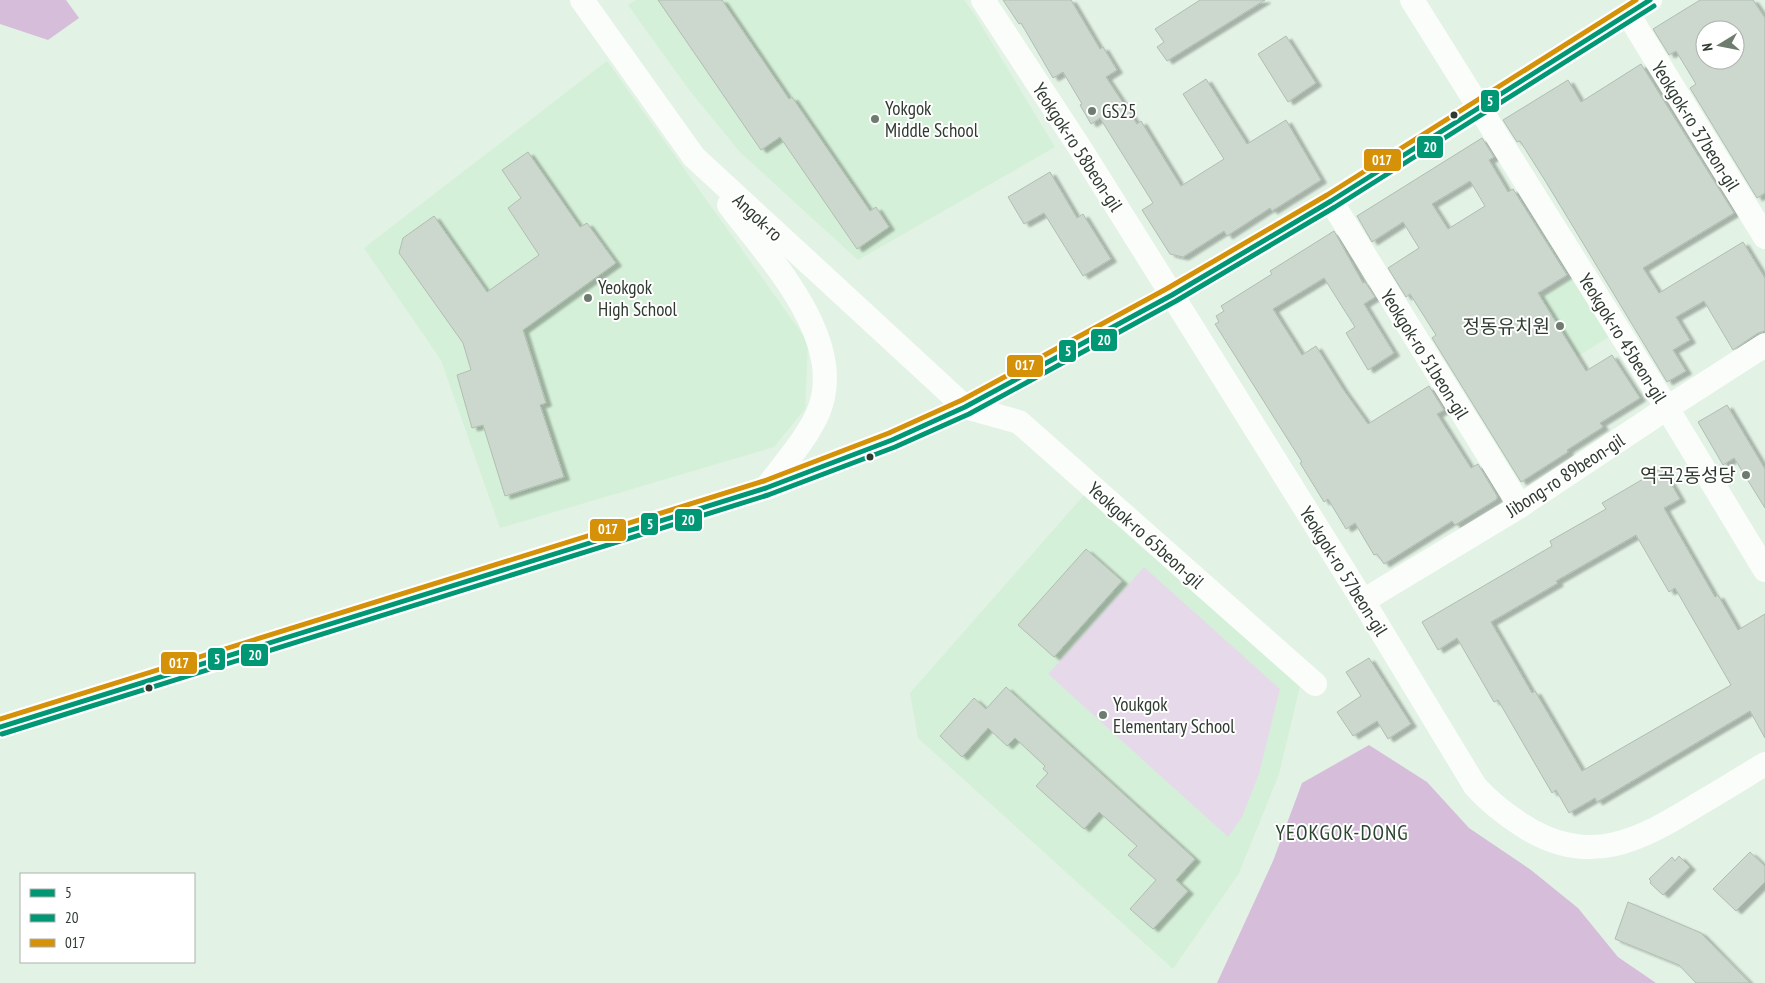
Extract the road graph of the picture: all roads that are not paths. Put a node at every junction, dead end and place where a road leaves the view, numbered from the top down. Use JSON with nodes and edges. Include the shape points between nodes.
{"nodes":[{"id":1,"x":582,"y":0,"type":"edge"},
{"id":2,"x":1412,"y":0,"type":"edge"},
{"id":3,"x":1650,"y":0,"type":"edge"},
{"id":4,"x":985,"y":1,"type":"edge"},
{"id":5,"x":1628,"y":14,"type":"junction"},
{"id":6,"x":1480,"y":107,"type":"junction"},
{"id":7,"x":694,"y":158,"type":"junction"},
{"id":8,"x":1331,"y":201,"type":"junction"},
{"id":9,"x":1765,"y":237,"type":"edge"},
{"id":10,"x":1172,"y":294,"type":"junction"},
{"id":11,"x":1765,"y":345,"type":"edge"},
{"id":12,"x":965,"y":407,"type":"junction"},
{"id":13,"x":1667,"y":408,"type":"junction"},
{"id":14,"x":766,"y":488,"type":"junction"},
{"id":15,"x":1520,"y":506,"type":"junction"},
{"id":16,"x":1762,"y":559,"type":"edge"},
{"id":17,"x":1363,"y":602,"type":"junction"},
{"id":18,"x":1315,"y":684,"type":"dead end"},
{"id":19,"x":0,"y":727,"type":"edge"},
{"id":20,"x":1765,"y":764,"type":"edge"}],
"edges":[{"from":1,"to":7,"type":"street","name":"Angok-ro"},
{"from":2,"to":6,"type":"street","name":"Yeokgok-ro 45beon-gil"},
{"from":3,"to":5,"type":"street"},
{"from":4,"to":10,"type":"street","name":"Yeokgok-ro 58beon-gil"},
{"from":5,"to":6,"type":"street"},
{"from":5,"to":9,"type":"street","name":"Yeokgok-ro 37beon-gil"},
{"from":6,"to":8,"type":"street"},
{"from":6,"to":13,"type":"street","name":"Yeokgok-ro 45beon-gil"},
{"from":7,"to":12,"type":"street","name":"Angok-ro"},
{"from":7,"to":14,"type":"street","via":[[798,296],[822,350],[826,383],[819,411],[809,431]]},
{"from":8,"to":10,"type":"street"},
{"from":8,"to":15,"type":"street","name":"Yeokgok-ro 51beon-gil"},
{"from":10,"to":12,"type":"street"},
{"from":10,"to":17,"type":"street","name":"Yeokgok-ro 57beon-gil"},
{"from":11,"to":13,"type":"street","name":"Jibong-ro 89beon-gil"},
{"from":12,"to":14,"type":"street","via":[[892,440]]},
{"from":12,"to":18,"type":"street","name":"Yeokgok-ro 65beon-gil","via":[[1019,422]]},
{"from":13,"to":15,"type":"street","name":"Jibong-ro 89beon-gil"},
{"from":13,"to":16,"type":"street","name":"Yeokgok-ro 45beon-gil"},
{"from":14,"to":19,"type":"street"},
{"from":15,"to":17,"type":"street","name":"Jibong-ro 89beon-gil"},
{"from":17,"to":20,"type":"street","name":"Yeokgok-ro 57beon-gil","via":[[1475,786],[1489,802],[1532,831],[1588,847],[1629,841],[1660,828]]}]}
